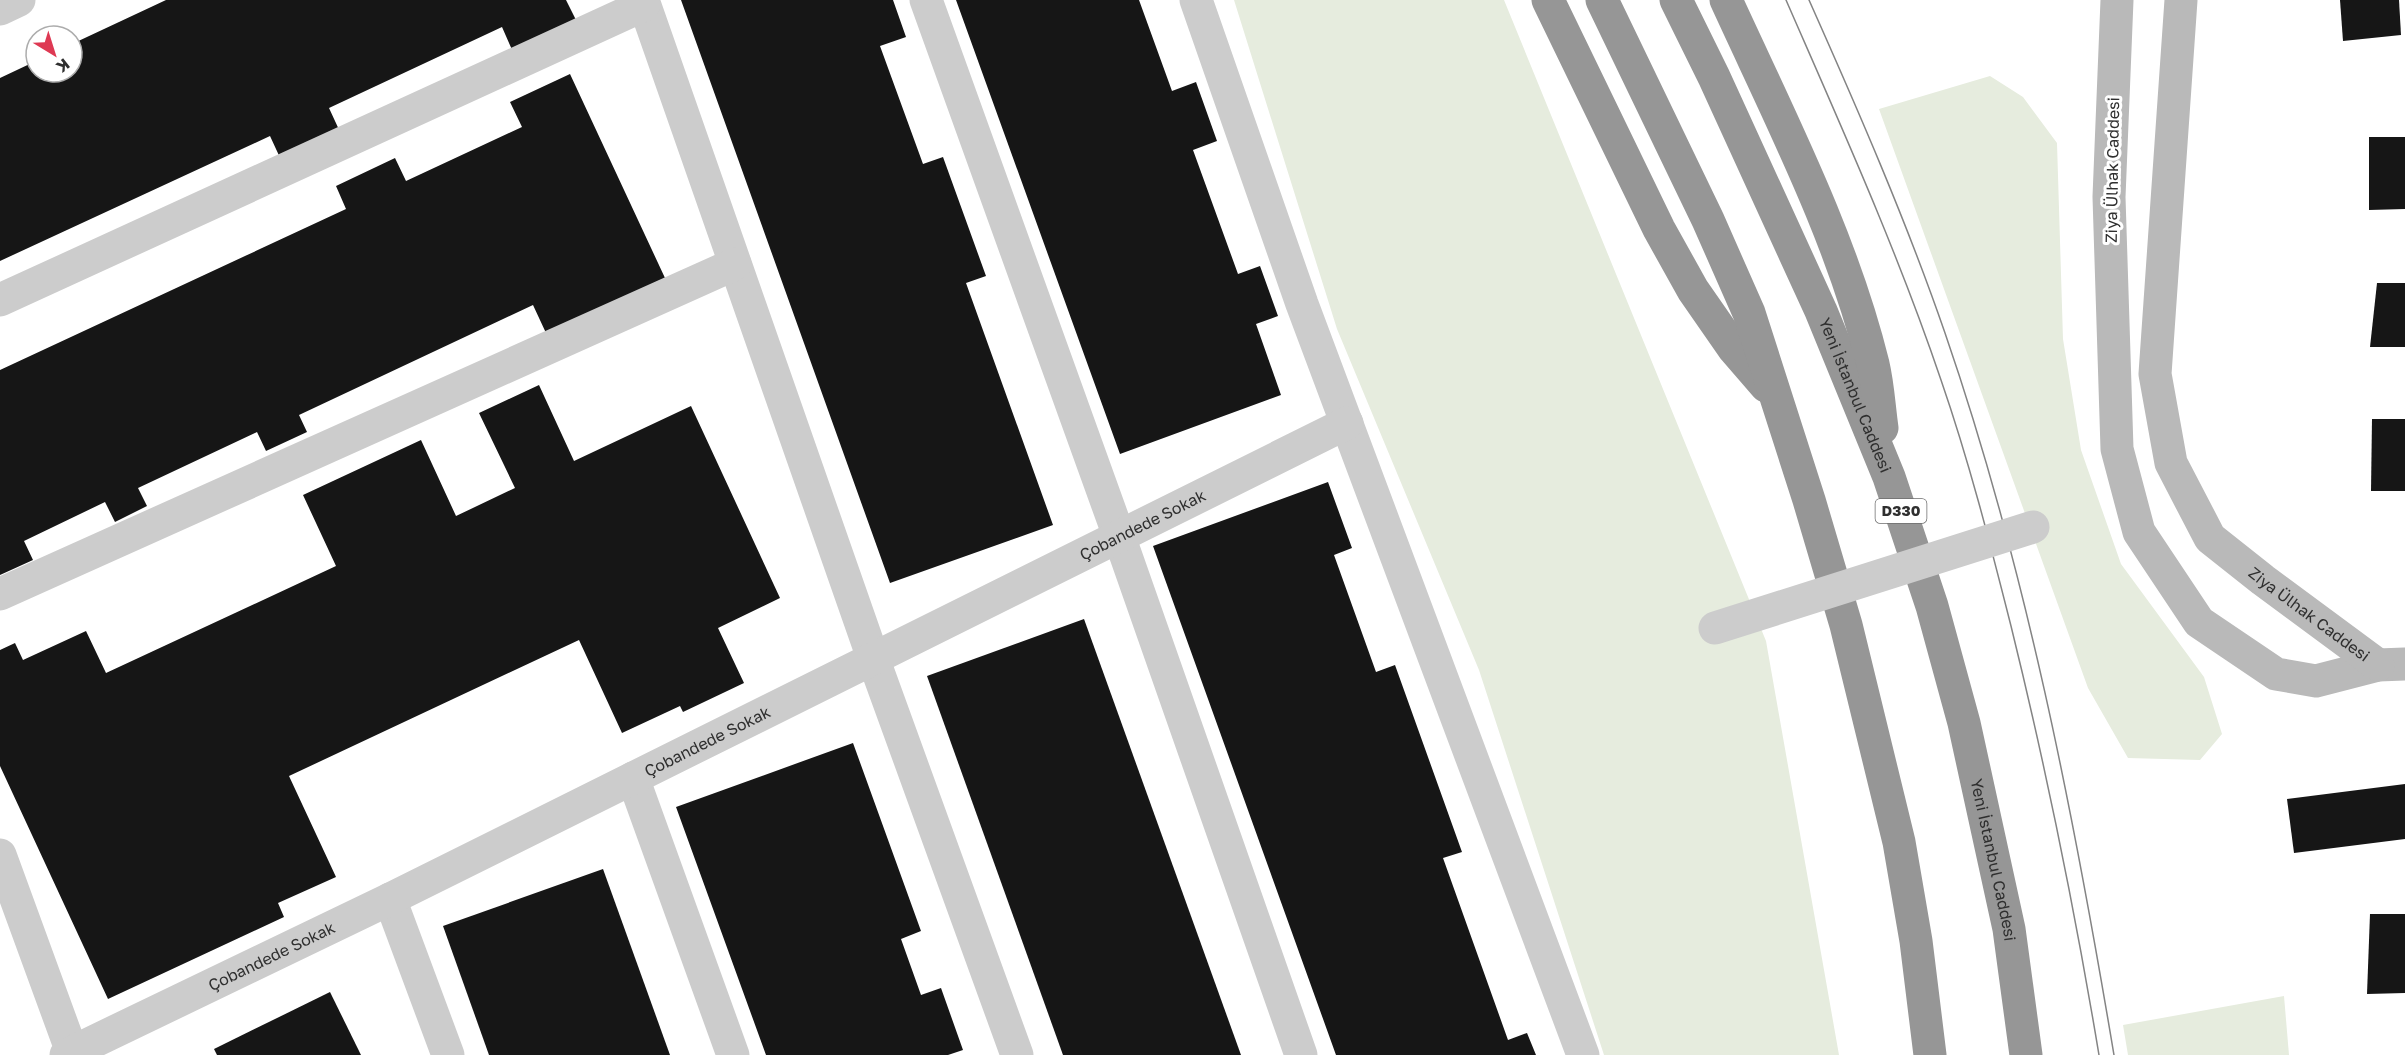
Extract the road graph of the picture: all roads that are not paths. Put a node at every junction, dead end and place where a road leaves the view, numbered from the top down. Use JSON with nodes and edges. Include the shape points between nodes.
{"nodes":[{"id":1,"x":19,"y":0,"type":"edge"},
{"id":2,"x":926,"y":0,"type":"edge"},
{"id":3,"x":1196,"y":0,"type":"edge"},
{"id":4,"x":1548,"y":0,"type":"edge"},
{"id":5,"x":1602,"y":0,"type":"edge"},
{"id":6,"x":1676,"y":0,"type":"edge"},
{"id":7,"x":1726,"y":0,"type":"edge"},
{"id":8,"x":2117,"y":0,"type":"edge"},
{"id":9,"x":2181,"y":0,"type":"edge"},
{"id":10,"x":643,"y":2,"type":"edge"},
{"id":11,"x":0,"y":9,"type":"edge"},
{"id":12,"x":735,"y":264,"type":"junction"},
{"id":13,"x":0,"y":300,"type":"edge"},
{"id":14,"x":2155,"y":374,"type":"junction"},
{"id":15,"x":2115,"y":387,"type":"junction"},
{"id":16,"x":1776,"y":396,"type":"junction"},
{"id":17,"x":1347,"y":423,"type":"junction"},
{"id":18,"x":1889,"y":477,"type":"junction"},
{"id":19,"x":2033,"y":527,"type":"dead end"},
{"id":20,"x":1119,"y":536,"type":"junction"},
{"id":21,"x":0,"y":594,"type":"edge"},
{"id":22,"x":1714,"y":628,"type":"dead end"},
{"id":23,"x":873,"y":658,"type":"junction"},
{"id":24,"x":2391,"y":665,"type":"edge"},
{"id":25,"x":633,"y":778,"type":"junction"},
{"id":26,"x":0,"y":855,"type":"edge"},
{"id":27,"x":390,"y":898,"type":"junction"},
{"id":28,"x":69,"y":1054,"type":"edge"},
{"id":29,"x":448,"y":1055,"type":"edge"},
{"id":30,"x":733,"y":1055,"type":"edge"},
{"id":31,"x":1017,"y":1055,"type":"edge"},
{"id":32,"x":1301,"y":1055,"type":"edge"},
{"id":33,"x":1583,"y":1055,"type":"edge"},
{"id":34,"x":1930,"y":1055,"type":"edge"},
{"id":35,"x":2026,"y":1055,"type":"edge"}],
"edges":[{"from":1,"to":11,"type":"street"},
{"from":2,"to":20,"type":"street"},
{"from":3,"to":17,"type":"street"},
{"from":4,"to":16,"type":"highway","via":[[1693,291],[1734,349]]},
{"from":5,"to":16,"type":"highway","via":[[1713,231],[1749,313]]},
{"from":6,"to":18,"type":"highway","name":"Yeni İstanbul Caddesi","number":"D330","via":[[1821,311]]},
{"from":7,"to":18,"type":"highway","via":[[1847,280],[1874,365]]},
{"from":8,"to":15,"type":"street","name":"Ziya Ülhak Caddesi","via":[[2109,197]]},
{"from":9,"to":14,"type":"street","name":"Ziya Ülhak Caddesi"},
{"from":10,"to":12,"type":"street"},
{"from":10,"to":13,"type":"street"},
{"from":12,"to":21,"type":"street"},
{"from":12,"to":23,"type":"street"},
{"from":14,"to":15,"type":"street"},
{"from":14,"to":24,"type":"street","name":"Ziya Ülhak Caddesi","via":[[2171,463],[2210,538],[2263,580]]},
{"from":15,"to":24,"type":"street","name":"Ziya Ülhak Caddesi","via":[[2117,449],[2139,532],[2199,622],[2276,674],[2316,681]]},
{"from":16,"to":34,"type":"highway","via":[[1846,625],[1899,842]]},
{"from":17,"to":20,"type":"street","name":"Çobandede Sokak"},
{"from":17,"to":33,"type":"street"},
{"from":18,"to":35,"type":"highway","name":"Yeni İstanbul Caddesi","number":"D330","via":[[1932,606],[1964,723],[2009,929]]},
{"from":19,"to":22,"type":"street","bridge":true},
{"from":20,"to":23,"type":"street","name":"Çobandede Sokak"},
{"from":20,"to":32,"type":"street"},
{"from":23,"to":25,"type":"street","name":"Çobandede Sokak"},
{"from":23,"to":31,"type":"street"},
{"from":25,"to":27,"type":"street","name":"Çobandede Sokak"},
{"from":25,"to":30,"type":"street"},
{"from":26,"to":28,"type":"street"},
{"from":27,"to":28,"type":"street","name":"Çobandede Sokak"},
{"from":27,"to":29,"type":"street"}]}
